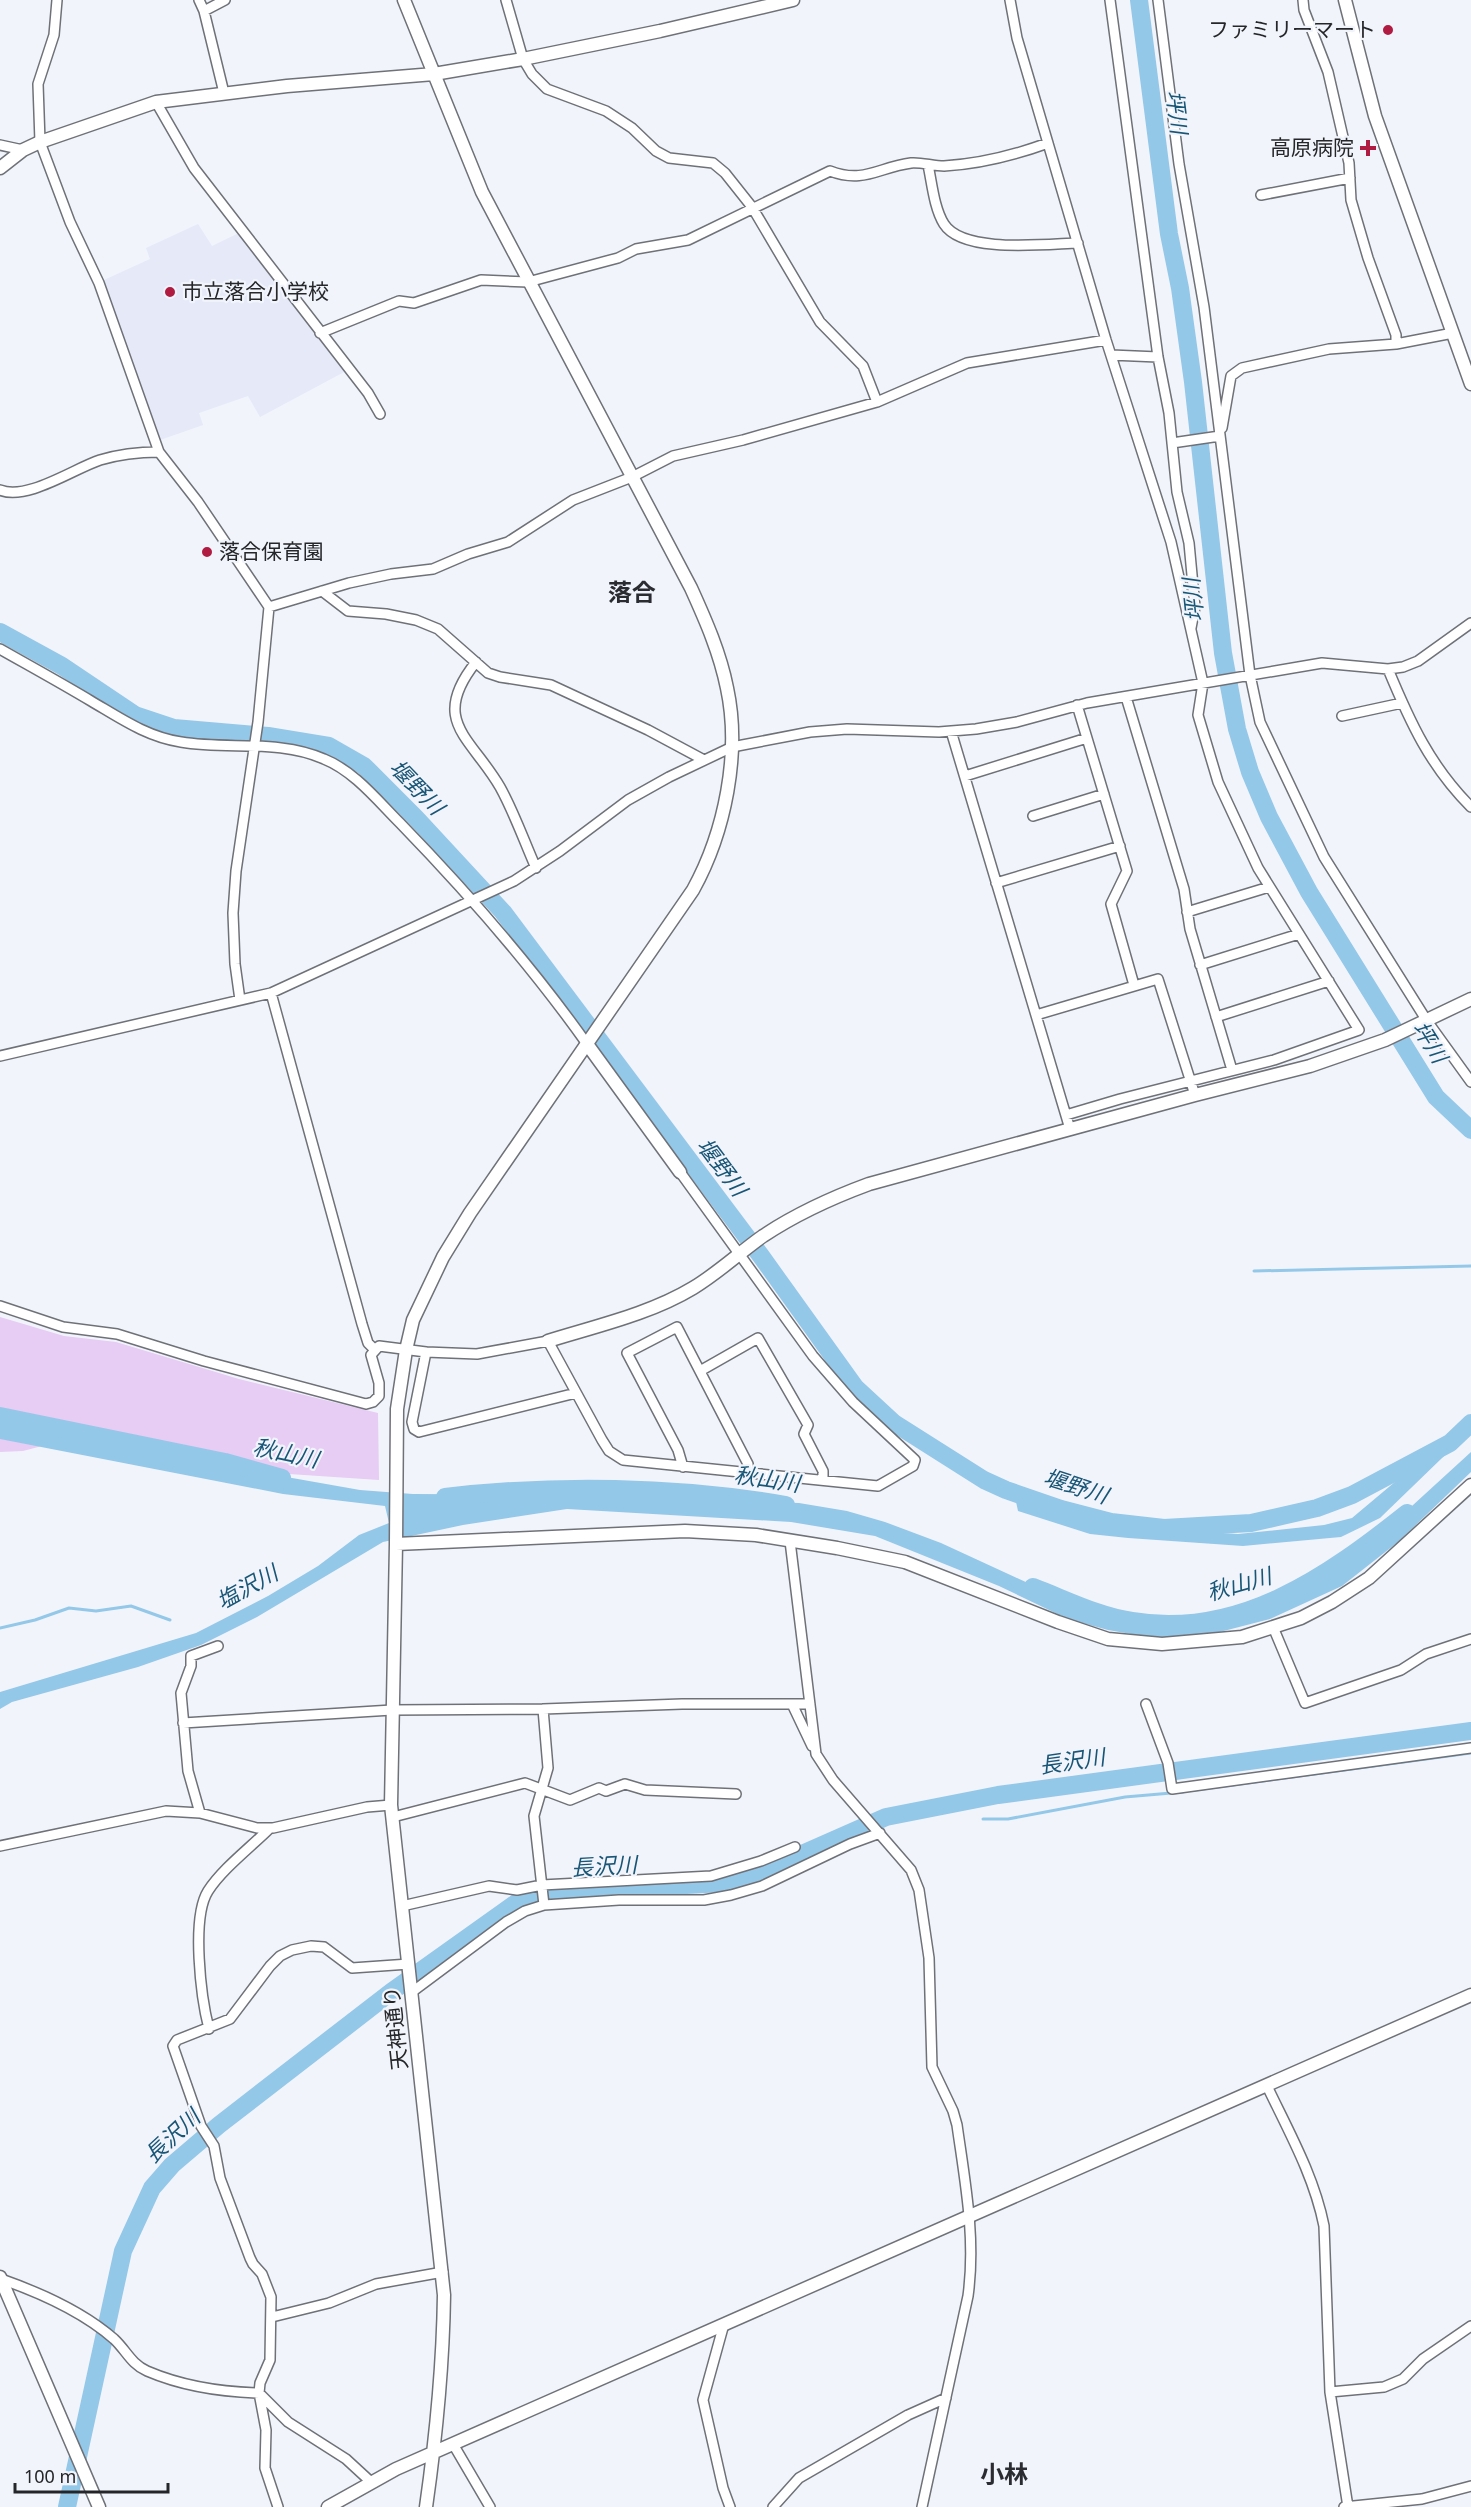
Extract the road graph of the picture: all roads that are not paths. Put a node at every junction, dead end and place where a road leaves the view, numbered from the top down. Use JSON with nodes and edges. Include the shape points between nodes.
{"nodes":[{"id":1,"x":57,"y":0,"type":"edge"},
{"id":2,"x":199,"y":0,"type":"edge"},
{"id":3,"x":225,"y":0,"type":"edge"},
{"id":4,"x":404,"y":0,"type":"edge"},
{"id":5,"x":506,"y":0,"type":"edge"},
{"id":6,"x":793,"y":0,"type":"edge"},
{"id":7,"x":1010,"y":0,"type":"edge"},
{"id":8,"x":1110,"y":0,"type":"edge"},
{"id":9,"x":1158,"y":0,"type":"edge"},
{"id":10,"x":1303,"y":0,"type":"edge"},
{"id":11,"x":1345,"y":0,"type":"edge"},
{"id":12,"x":204,"y":11,"type":"junction"},
{"id":13,"x":523,"y":59,"type":"junction"},
{"id":14,"x":434,"y":74,"type":"junction"},
{"id":15,"x":224,"y":93,"type":"junction"},
{"id":16,"x":156,"y":102,"type":"junction"},
{"id":17,"x":40,"y":142,"type":"junction"},
{"id":18,"x":1048,"y":143,"type":"junction"},
{"id":19,"x":0,"y":145,"type":"edge"},
{"id":20,"x":23,"y":150,"type":"junction"},
{"id":21,"x":928,"y":165,"type":"junction"},
{"id":22,"x":0,"y":168,"type":"edge"},
{"id":23,"x":1350,"y":178,"type":"junction"},
{"id":24,"x":1261,"y":195,"type":"dead end"},
{"id":25,"x":752,"y":207,"type":"junction"},
{"id":26,"x":1078,"y":243,"type":"junction"},
{"id":27,"x":528,"y":282,"type":"junction"},
{"id":28,"x":320,"y":333,"type":"junction"},
{"id":29,"x":1453,"y":333,"type":"junction"},
{"id":30,"x":1106,"y":340,"type":"junction"},
{"id":31,"x":1396,"y":345,"type":"junction"},
{"id":32,"x":1111,"y":355,"type":"junction"},
{"id":33,"x":1158,"y":357,"type":"junction"},
{"id":34,"x":1471,"y":384,"type":"edge"},
{"id":35,"x":877,"y":402,"type":"junction"},
{"id":36,"x":380,"y":414,"type":"dead end"},
{"id":37,"x":1217,"y":436,"type":"junction"},
{"id":38,"x":1175,"y":442,"type":"junction"},
{"id":39,"x":159,"y":452,"type":"junction"},
{"id":40,"x":632,"y":477,"type":"junction"},
{"id":41,"x":0,"y":490,"type":"edge"},
{"id":42,"x":322,"y":591,"type":"junction"},
{"id":43,"x":270,"y":607,"type":"junction"},
{"id":44,"x":1471,"y":623,"type":"edge"},
{"id":45,"x":1190,"y":630,"type":"junction"},
{"id":46,"x":0,"y":649,"type":"edge"},
{"id":47,"x":476,"y":662,"type":"junction"},
{"id":48,"x":1388,"y":669,"type":"junction"},
{"id":49,"x":1247,"y":675,"type":"junction"},
{"id":50,"x":1203,"y":683,"type":"junction"},
{"id":51,"x":1126,"y":698,"type":"junction"},
{"id":52,"x":1402,"y":703,"type":"junction"},
{"id":53,"x":1077,"y":705,"type":"junction"},
{"id":54,"x":1342,"y":716,"type":"dead end"},
{"id":55,"x":951,"y":731,"type":"junction"},
{"id":56,"x":1087,"y":738,"type":"junction"},
{"id":57,"x":255,"y":746,"type":"junction"},
{"id":58,"x":732,"y":747,"type":"junction"},
{"id":59,"x":704,"y":760,"type":"junction"},
{"id":60,"x":965,"y":776,"type":"junction"},
{"id":61,"x":1104,"y":794,"type":"junction"},
{"id":62,"x":1471,"y":807,"type":"edge"},
{"id":63,"x":1033,"y":816,"type":"dead end"},
{"id":64,"x":1120,"y":846,"type":"junction"},
{"id":65,"x":536,"y":868,"type":"junction"},
{"id":66,"x":996,"y":883,"type":"junction"},
{"id":67,"x":1269,"y":887,"type":"junction"},
{"id":68,"x":474,"y":900,"type":"junction"},
{"id":69,"x":1187,"y":912,"type":"junction"},
{"id":70,"x":1299,"y":934,"type":"junction"},
{"id":71,"x":1200,"y":965,"type":"junction"},
{"id":72,"x":1329,"y":981,"type":"junction"},
{"id":73,"x":1134,"y":985,"type":"junction"},
{"id":74,"x":271,"y":993,"type":"junction"},
{"id":75,"x":1471,"y":999,"type":"edge"},
{"id":76,"x":240,"y":1000,"type":"junction"},
{"id":77,"x":1036,"y":1015,"type":"junction"},
{"id":78,"x":1216,"y":1017,"type":"junction"},
{"id":79,"x":1427,"y":1022,"type":"junction"},
{"id":80,"x":588,"y":1043,"type":"junction"},
{"id":81,"x":0,"y":1056,"type":"edge"},
{"id":82,"x":1232,"y":1070,"type":"junction"},
{"id":83,"x":1190,"y":1080,"type":"junction"},
{"id":84,"x":1471,"y":1082,"type":"edge"},
{"id":85,"x":1195,"y":1095,"type":"junction"},
{"id":86,"x":1066,"y":1115,"type":"junction"},
{"id":87,"x":1070,"y":1129,"type":"junction"},
{"id":88,"x":680,"y":1172,"type":"joint"},
{"id":89,"x":740,"y":1253,"type":"junction"},
{"id":90,"x":0,"y":1306,"type":"edge"},
{"id":91,"x":548,"y":1341,"type":"junction"},
{"id":92,"x":375,"y":1350,"type":"junction"},
{"id":93,"x":406,"y":1350,"type":"junction"},
{"id":94,"x":426,"y":1352,"type":"junction"},
{"id":95,"x":700,"y":1371,"type":"junction"},
{"id":96,"x":576,"y":1393,"type":"junction"},
{"id":97,"x":683,"y":1467,"type":"junction"},
{"id":98,"x":749,"y":1473,"type":"junction"},
{"id":99,"x":823,"y":1480,"type":"junction"},
{"id":100,"x":1471,"y":1485,"type":"edge"},
{"id":101,"x":790,"y":1541,"type":"junction"},
{"id":102,"x":396,"y":1544,"type":"junction"},
{"id":103,"x":1273,"y":1626,"type":"junction"},
{"id":104,"x":1471,"y":1639,"type":"edge"},
{"id":105,"x":218,"y":1646,"type":"dead end"},
{"id":106,"x":792,"y":1704,"type":"junction"},
{"id":107,"x":810,"y":1704,"type":"junction"},
{"id":108,"x":1146,"y":1704,"type":"dead end"},
{"id":109,"x":543,"y":1709,"type":"junction"},
{"id":110,"x":392,"y":1710,"type":"junction"},
{"id":111,"x":183,"y":1723,"type":"junction"},
{"id":112,"x":1471,"y":1748,"type":"edge"},
{"id":113,"x":816,"y":1754,"type":"junction"},
{"id":114,"x":543,"y":1788,"type":"junction"},
{"id":115,"x":736,"y":1794,"type":"dead end"},
{"id":116,"x":392,"y":1811,"type":"junction"},
{"id":117,"x":200,"y":1813,"type":"junction"},
{"id":118,"x":270,"y":1828,"type":"junction"},
{"id":119,"x":880,"y":1833,"type":"junction"},
{"id":120,"x":0,"y":1846,"type":"edge"},
{"id":121,"x":795,"y":1847,"type":"dead end"},
{"id":122,"x":542,"y":1885,"type":"junction"},
{"id":123,"x":544,"y":1905,"type":"junction"},
{"id":124,"x":402,"y":1906,"type":"junction"},
{"id":125,"x":409,"y":1967,"type":"junction"},
{"id":126,"x":412,"y":1992,"type":"junction"},
{"id":127,"x":1471,"y":1995,"type":"edge"},
{"id":128,"x":208,"y":2029,"type":"junction"},
{"id":129,"x":1267,"y":2086,"type":"junction"},
{"id":130,"x":970,"y":2215,"type":"junction"},
{"id":131,"x":443,"y":2272,"type":"junction"},
{"id":132,"x":1,"y":2278,"type":"edge"},
{"id":133,"x":272,"y":2317,"type":"junction"},
{"id":134,"x":724,"y":2324,"type":"junction"},
{"id":135,"x":1471,"y":2326,"type":"edge"},
{"id":136,"x":1330,"y":2392,"type":"junction"},
{"id":137,"x":259,"y":2393,"type":"junction"},
{"id":138,"x":946,"y":2398,"type":"junction"},
{"id":139,"x":453,"y":2444,"type":"junction"},
{"id":140,"x":434,"y":2452,"type":"junction"},
{"id":141,"x":371,"y":2482,"type":"junction"},
{"id":142,"x":1471,"y":2486,"type":"edge"},
{"id":143,"x":99,"y":2507,"type":"edge"},
{"id":144,"x":278,"y":2507,"type":"edge"},
{"id":145,"x":328,"y":2507,"type":"edge"},
{"id":146,"x":426,"y":2507,"type":"edge"},
{"id":147,"x":490,"y":2507,"type":"edge"},
{"id":148,"x":730,"y":2507,"type":"edge"},
{"id":149,"x":773,"y":2507,"type":"edge"},
{"id":150,"x":922,"y":2507,"type":"edge"},
{"id":151,"x":1347,"y":2507,"type":"edge"}],
"edges":[{"from":1,"to":17,"type":"street","via":[[54,35],[38,84]]},
{"from":2,"to":12,"type":"street"},
{"from":3,"to":12,"type":"street"},
{"from":4,"to":14,"type":"street","name":"天神通り"},
{"from":5,"to":13,"type":"street"},
{"from":6,"to":13,"type":"street"},
{"from":7,"to":18,"type":"street"},
{"from":8,"to":33,"type":"street"},
{"from":9,"to":37,"type":"street","via":[[1179,165],[1204,307]]},
{"from":10,"to":23,"type":"street","via":[[1328,72]]},
{"from":11,"to":29,"type":"street","via":[[1375,116]]},
{"from":12,"to":15,"type":"street"},
{"from":13,"to":14,"type":"street"},
{"from":13,"to":25,"type":"street","via":[[547,89],[606,111],[656,151],[669,158],[713,163]]},
{"from":14,"to":15,"type":"street"},
{"from":14,"to":27,"type":"street","name":"天神通り","via":[[482,192]]},
{"from":15,"to":16,"type":"street"},
{"from":16,"to":17,"type":"street"},
{"from":16,"to":28,"type":"street","via":[[194,168]]},
{"from":17,"to":20,"type":"street"},
{"from":17,"to":39,"type":"street","via":[[70,222],[99,283]]},
{"from":18,"to":21,"type":"street","via":[[1011,156]]},
{"from":18,"to":26,"type":"street"},
{"from":19,"to":20,"type":"street"},
{"from":20,"to":22,"type":"street"},
{"from":21,"to":25,"type":"street","via":[[913,163],[865,177],[844,177],[830,171]]},
{"from":21,"to":26,"type":"street","via":[[945,225],[975,243]]},
{"from":23,"to":24,"type":"street"},
{"from":23,"to":31,"type":"street","via":[[1351,200]]},
{"from":25,"to":27,"type":"street","via":[[688,240],[636,249],[618,258]]},
{"from":25,"to":35,"type":"street","via":[[820,322],[863,366]]},
{"from":26,"to":30,"type":"street"},
{"from":27,"to":28,"type":"street","via":[[481,280],[414,303],[399,301]]},
{"from":27,"to":40,"type":"street","name":"天神通り"},
{"from":28,"to":36,"type":"street","via":[[369,393]]},
{"from":29,"to":31,"type":"street"},
{"from":29,"to":34,"type":"street"},
{"from":30,"to":32,"type":"street"},
{"from":30,"to":35,"type":"street","via":[[967,363]]},
{"from":31,"to":37,"type":"street","via":[[1329,349],[1242,368],[1231,376]]},
{"from":32,"to":33,"type":"street"},
{"from":32,"to":45,"type":"street","via":[[1171,542]]},
{"from":33,"to":38,"type":"street"},
{"from":35,"to":40,"type":"street","via":[[684,453]]},
{"from":37,"to":38,"type":"street"},
{"from":37,"to":49,"type":"street"},
{"from":38,"to":45,"type":"street","via":[[1177,492],[1189,543],[1195,608]]},
{"from":39,"to":41,"type":"street","via":[[128,452],[24,492]]},
{"from":39,"to":43,"type":"street"},
{"from":40,"to":42,"type":"street","via":[[573,500],[508,542],[433,569],[391,574]]},
{"from":40,"to":58,"type":"street","name":"天神通り","via":[[712,633],[728,690]]},
{"from":42,"to":43,"type":"street"},
{"from":42,"to":47,"type":"street","via":[[348,611],[386,614],[438,629]]},
{"from":43,"to":57,"type":"street"},
{"from":44,"to":48,"type":"street","via":[[1418,661]]},
{"from":45,"to":50,"type":"street"},
{"from":46,"to":57,"type":"street","via":[[149,734],[181,742]]},
{"from":47,"to":59,"type":"street","via":[[488,673],[551,686],[591,702]]},
{"from":47,"to":65,"type":"street","via":[[457,690],[454,710],[458,727],[500,787]]},
{"from":48,"to":49,"type":"street","via":[[1322,663]]},
{"from":48,"to":52,"type":"street"},
{"from":49,"to":50,"type":"street"},
{"from":49,"to":79,"type":"street","via":[[1260,722],[1324,857]]},
{"from":50,"to":51,"type":"street"},
{"from":50,"to":67,"type":"street","via":[[1198,715],[1218,782]]},
{"from":51,"to":53,"type":"street"},
{"from":51,"to":69,"type":"street","via":[[1184,889]]},
{"from":52,"to":54,"type":"street"},
{"from":52,"to":62,"type":"street","via":[[1427,752],[1449,785]]},
{"from":53,"to":55,"type":"street","via":[[1017,722]]},
{"from":53,"to":56,"type":"street"},
{"from":55,"to":58,"type":"street","via":[[819,731]]},
{"from":55,"to":60,"type":"street"},
{"from":56,"to":60,"type":"street"},
{"from":56,"to":61,"type":"street"},
{"from":57,"to":68,"type":"street","via":[[290,749],[340,766]]},
{"from":57,"to":76,"type":"street","via":[[235,881],[234,954]]},
{"from":58,"to":59,"type":"street"},
{"from":58,"to":80,"type":"street","name":"天神通り","via":[[727,796],[700,877]]},
{"from":59,"to":65,"type":"street","via":[[628,800]]},
{"from":60,"to":66,"type":"street"},
{"from":61,"to":63,"type":"street"},
{"from":61,"to":64,"type":"street"},
{"from":64,"to":66,"type":"street"},
{"from":64,"to":73,"type":"street","via":[[1127,871],[1111,904]]},
{"from":65,"to":68,"type":"street"},
{"from":66,"to":77,"type":"street"},
{"from":67,"to":69,"type":"street"},
{"from":67,"to":70,"type":"street"},
{"from":68,"to":74,"type":"street"},
{"from":68,"to":80,"type":"street"},
{"from":69,"to":71,"type":"street"},
{"from":70,"to":71,"type":"street"},
{"from":70,"to":72,"type":"street"},
{"from":71,"to":78,"type":"street"},
{"from":72,"to":78,"type":"street"},
{"from":72,"to":82,"type":"street","via":[[1359,1030],[1274,1060]]},
{"from":73,"to":77,"type":"street"},
{"from":73,"to":83,"type":"street","via":[[1158,979]]},
{"from":74,"to":76,"type":"street"},
{"from":74,"to":92,"type":"street","via":[[365,1334]]},
{"from":75,"to":79,"type":"street"},
{"from":76,"to":81,"type":"street"},
{"from":77,"to":86,"type":"street"},
{"from":78,"to":82,"type":"street"},
{"from":79,"to":84,"type":"street"},
{"from":79,"to":85,"type":"street","via":[[1310,1066]]},
{"from":80,"to":88,"type":"street"},
{"from":80,"to":93,"type":"street","name":"天神通り","via":[[443,1257],[413,1320]]},
{"from":82,"to":83,"type":"street"},
{"from":83,"to":85,"type":"street"},
{"from":83,"to":86,"type":"street"},
{"from":85,"to":87,"type":"street"},
{"from":86,"to":87,"type":"street"},
{"from":87,"to":89,"type":"street","via":[[868,1184],[818,1204]]},
{"from":88,"to":89,"type":"street"},
{"from":89,"to":91,"type":"street","via":[[669,1301]]},
{"from":89,"to":99,"type":"street","via":[[813,1356],[853,1402],[915,1460],[914,1466],[878,1485]]},
{"from":90,"to":92,"type":"street","via":[[63,1327],[117,1334],[366,1404],[379,1396],[372,1355]]},
{"from":91,"to":94,"type":"street","via":[[477,1354]]},
{"from":91,"to":96,"type":"street"},
{"from":92,"to":93,"type":"street","via":[[380,1346]]},
{"from":93,"to":94,"type":"street"},
{"from":93,"to":102,"type":"street","name":"天神通り","via":[[397,1409]]},
{"from":94,"to":96,"type":"street","via":[[412,1422],[419,1432]]},
{"from":95,"to":97,"type":"street","via":[[678,1327],[627,1353],[678,1450]]},
{"from":95,"to":98,"type":"street"},
{"from":95,"to":99,"type":"street","via":[[758,1338],[808,1425],[804,1434],[823,1471]]},
{"from":96,"to":97,"type":"street","via":[[609,1451],[623,1460]]},
{"from":97,"to":98,"type":"street"},
{"from":98,"to":99,"type":"street"},
{"from":100,"to":103,"type":"street","via":[[1369,1578],[1301,1618]]},
{"from":101,"to":102,"type":"street","via":[[685,1531]]},
{"from":101,"to":103,"type":"street","via":[[905,1562],[1108,1639],[1162,1644],[1242,1637]]},
{"from":101,"to":107,"type":"street"},
{"from":102,"to":110,"type":"street","name":"天神通り"},
{"from":103,"to":104,"type":"street","via":[[1305,1703],[1401,1670],[1426,1654]]},
{"from":105,"to":111,"type":"street","via":[[191,1656],[181,1693]]},
{"from":106,"to":107,"type":"street"},
{"from":106,"to":109,"type":"street"},
{"from":106,"to":113,"type":"street"},
{"from":107,"to":113,"type":"street"},
{"from":108,"to":112,"type":"street","via":[[1168,1763],[1172,1789]]},
{"from":109,"to":110,"type":"street"},
{"from":109,"to":114,"type":"street","via":[[548,1768]]},
{"from":110,"to":111,"type":"street"},
{"from":110,"to":116,"type":"street","name":"天神通り"},
{"from":111,"to":117,"type":"street","via":[[188,1771]]},
{"from":113,"to":119,"type":"street","via":[[833,1780]]},
{"from":114,"to":115,"type":"street","via":[[570,1800],[599,1788],[606,1791],[625,1785],[645,1790]]},
{"from":114,"to":116,"type":"street","via":[[525,1783]]},
{"from":114,"to":122,"type":"street","via":[[534,1816]]},
{"from":116,"to":118,"type":"street","via":[[367,1807]]},
{"from":116,"to":124,"type":"street","name":"天神通り"},
{"from":117,"to":118,"type":"street"},
{"from":117,"to":120,"type":"street","via":[[166,1811]]},
{"from":118,"to":128,"type":"street","via":[[208,1890],[201,1907],[201,1990]]},
{"from":119,"to":123,"type":"street","via":[[762,1886],[731,1895],[704,1900]]},
{"from":119,"to":130,"type":"street","via":[[911,1870],[919,1890],[929,1958],[932,2067],[957,2125]]},
{"from":121,"to":122,"type":"street","via":[[711,1875]]},
{"from":122,"to":123,"type":"street"},
{"from":122,"to":124,"type":"street","via":[[517,1890],[489,1886]]},
{"from":123,"to":126,"type":"street","via":[[506,1922]]},
{"from":124,"to":125,"type":"street","name":"天神通り"},
{"from":125,"to":126,"type":"street","name":"天神通り"},
{"from":125,"to":128,"type":"street","via":[[352,1968],[324,1947],[292,1950],[270,1966],[230,2019]]},
{"from":126,"to":131,"type":"street","name":"天神通り"},
{"from":127,"to":129,"type":"street"},
{"from":128,"to":133,"type":"street","via":[[177,2040],[173,2046],[201,2126],[214,2146],[220,2178],[250,2258],[262,2274]]},
{"from":129,"to":130,"type":"street"},
{"from":129,"to":136,"type":"street","via":[[1319,2200],[1324,2226]]},
{"from":130,"to":134,"type":"street"},
{"from":130,"to":138,"type":"street","via":[[971,2271]]},
{"from":131,"to":133,"type":"street","via":[[376,2284],[329,2303]]},
{"from":131,"to":140,"type":"street","name":"天神通り","via":[[444,2342]]},
{"from":132,"to":137,"type":"street","via":[[64,2305],[112,2338],[132,2362],[146,2371],[213,2390]]},
{"from":132,"to":143,"type":"street"},
{"from":133,"to":137,"type":"street","via":[[270,2360]]},
{"from":134,"to":139,"type":"street"},
{"from":134,"to":148,"type":"street","via":[[702,2400]]},
{"from":135,"to":136,"type":"street","via":[[1403,2379],[1384,2387]]},
{"from":136,"to":151,"type":"street"},
{"from":137,"to":141,"type":"street","via":[[288,2422],[346,2459]]},
{"from":137,"to":144,"type":"street","via":[[266,2430],[265,2468]]},
{"from":138,"to":149,"type":"street","via":[[908,2415],[799,2478]]},
{"from":138,"to":150,"type":"street"},
{"from":139,"to":140,"type":"street"},
{"from":139,"to":147,"type":"street"},
{"from":140,"to":141,"type":"street"},
{"from":140,"to":146,"type":"street","name":"天神通り"},
{"from":141,"to":145,"type":"street"},
{"from":142,"to":151,"type":"street","via":[[1422,2499]]}]}
